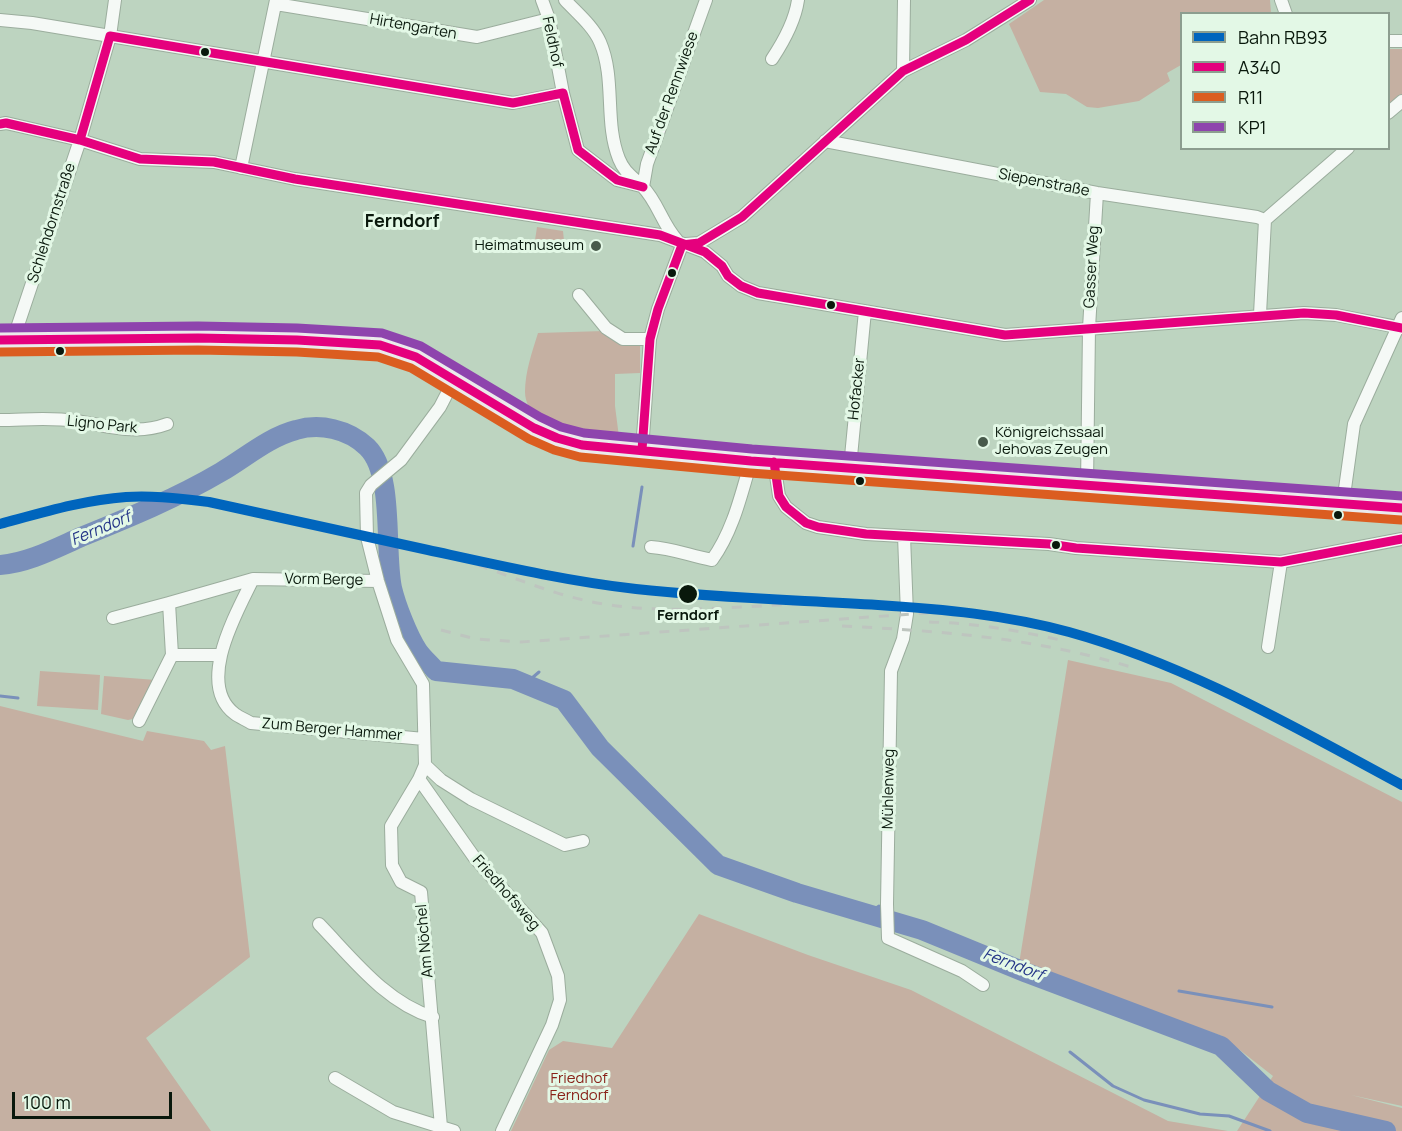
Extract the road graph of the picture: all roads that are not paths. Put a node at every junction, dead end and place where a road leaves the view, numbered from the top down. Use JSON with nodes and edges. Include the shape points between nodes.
{"nodes":[{"id":1,"x":115,"y":0,"type":"edge"},
{"id":2,"x":542,"y":0,"type":"edge"},
{"id":3,"x":565,"y":0,"type":"edge"},
{"id":4,"x":706,"y":0,"type":"edge"},
{"id":5,"x":798,"y":0,"type":"edge"},
{"id":6,"x":904,"y":0,"type":"edge"},
{"id":7,"x":1030,"y":0,"type":"edge"},
{"id":8,"x":276,"y":2,"type":"edge"},
{"id":9,"x":549,"y":19,"type":"junction"},
{"id":10,"x":0,"y":20,"type":"edge"},
{"id":11,"x":110,"y":36,"type":"junction"},
{"id":12,"x":772,"y":59,"type":"dead end"},
{"id":13,"x":263,"y":62,"type":"junction"},
{"id":14,"x":903,"y":71,"type":"junction"},
{"id":15,"x":563,"y":93,"type":"junction"},
{"id":16,"x":1402,"y":101,"type":"edge"},
{"id":17,"x":1390,"y":112,"type":"edge"},
{"id":18,"x":0,"y":124,"type":"edge"},
{"id":19,"x":80,"y":140,"type":"junction"},
{"id":20,"x":825,"y":141,"type":"junction"},
{"id":21,"x":1346,"y":150,"type":"edge"},
{"id":22,"x":242,"y":168,"type":"junction"},
{"id":23,"x":643,"y":187,"type":"junction"},
{"id":24,"x":1096,"y":193,"type":"junction"},
{"id":25,"x":1264,"y":220,"type":"junction"},
{"id":26,"x":682,"y":245,"type":"junction"},
{"id":27,"x":579,"y":295,"type":"dead end"},
{"id":28,"x":865,"y":311,"type":"junction"},
{"id":29,"x":1260,"y":314,"type":"junction"},
{"id":30,"x":1400,"y":324,"type":"edge"},
{"id":31,"x":1089,"y":328,"type":"junction"},
{"id":32,"x":650,"y":339,"type":"junction"},
{"id":33,"x":6,"y":340,"type":"edge"},
{"id":34,"x":454,"y":380,"type":"junction"},
{"id":35,"x":0,"y":420,"type":"edge"},
{"id":36,"x":167,"y":424,"type":"dead end"},
{"id":37,"x":642,"y":450,"type":"junction"},
{"id":38,"x":750,"y":460,"type":"junction"},
{"id":39,"x":774,"y":462,"type":"junction"},
{"id":40,"x":850,"y":467,"type":"junction"},
{"id":41,"x":1087,"y":485,"type":"junction"},
{"id":42,"x":1342,"y":503,"type":"junction"},
{"id":43,"x":1402,"y":508,"type":"edge"},
{"id":44,"x":904,"y":536,"type":"junction"},
{"id":45,"x":1402,"y":539,"type":"edge"},
{"id":46,"x":651,"y":547,"type":"dead end"},
{"id":47,"x":1281,"y":562,"type":"junction"},
{"id":48,"x":253,"y":579,"type":"junction"},
{"id":49,"x":378,"y":580,"type":"junction"},
{"id":50,"x":169,"y":603,"type":"junction"},
{"id":51,"x":112,"y":618,"type":"dead end"},
{"id":52,"x":1268,"y":647,"type":"dead end"},
{"id":53,"x":220,"y":655,"type":"junction"},
{"id":54,"x":172,"y":656,"type":"junction"},
{"id":55,"x":139,"y":721,"type":"dead end"},
{"id":56,"x":424,"y":739,"type":"junction"},
{"id":57,"x":424,"y":765,"type":"junction"},
{"id":58,"x":419,"y":779,"type":"junction"},
{"id":59,"x":583,"y":841,"type":"dead end"},
{"id":60,"x":319,"y":924,"type":"dead end"},
{"id":61,"x":983,"y":985,"type":"dead end"},
{"id":62,"x":433,"y":1017,"type":"junction"},
{"id":63,"x":335,"y":1078,"type":"dead end"},
{"id":64,"x":441,"y":1127,"type":"junction"},
{"id":65,"x":454,"y":1131,"type":"edge"},
{"id":66,"x":502,"y":1131,"type":"edge"}],
"edges":[{"from":1,"to":11,"type":"street","name":"Schlehdornstraße"},
{"from":2,"to":9,"type":"street","name":"Feldhof"},
{"from":3,"to":23,"type":"street","via":[[600,41],[619,158],[627,173]]},
{"from":4,"to":23,"type":"street","name":"Auf der Rennwiese","via":[[647,164]]},
{"from":5,"to":12,"type":"street","via":[[782,45]]},
{"from":6,"to":14,"type":"street"},
{"from":7,"to":14,"type":"street","via":[[966,40]]},
{"from":8,"to":9,"type":"street","name":"Hirtengarten","via":[[477,37]]},
{"from":8,"to":13,"type":"street"},
{"from":9,"to":15,"type":"street","name":"Feldhof"},
{"from":10,"to":11,"type":"street"},
{"from":11,"to":13,"type":"street"},
{"from":11,"to":19,"type":"street","name":"Schlehdornstraße"},
{"from":13,"to":15,"type":"street","via":[[513,103]]},
{"from":13,"to":22,"type":"street"},
{"from":14,"to":20,"type":"street"},
{"from":15,"to":23,"type":"street","name":"Feldhof","via":[[578,150],[617,180]]},
{"from":16,"to":17,"type":"street"},
{"from":18,"to":19,"type":"street"},
{"from":19,"to":22,"type":"street","via":[[140,159],[214,162]]},
{"from":19,"to":33,"type":"street","name":"Schlehdornstraße"},
{"from":20,"to":24,"type":"street","name":"Siepenstraße"},
{"from":20,"to":26,"type":"street","via":[[742,217],[699,243]]},
{"from":21,"to":25,"type":"street"},
{"from":22,"to":26,"type":"street","via":[[295,180],[660,235]]},
{"from":23,"to":26,"type":"street","via":[[667,230]]},
{"from":24,"to":25,"type":"street","name":"Siepenstraße"},
{"from":24,"to":31,"type":"street","name":"Gasser Weg"},
{"from":25,"to":29,"type":"street"},
{"from":26,"to":28,"type":"street","via":[[705,252],[728,276],[758,293]]},
{"from":26,"to":32,"type":"street"},
{"from":27,"to":32,"type":"street","via":[[606,328],[623,339]]},
{"from":28,"to":31,"type":"street","via":[[1005,335]]},
{"from":28,"to":40,"type":"street","name":"Hofacker"},
{"from":29,"to":30,"type":"street","via":[[1336,315]]},
{"from":29,"to":31,"type":"street"},
{"from":30,"to":42,"type":"street","via":[[1354,424]]},
{"from":31,"to":41,"type":"street","name":"Gasser Weg"},
{"from":32,"to":37,"type":"street"},
{"from":33,"to":34,"type":"main road","via":[[198,338],[370,344],[402,351]]},
{"from":34,"to":37,"type":"main road","via":[[556,438],[582,445]]},
{"from":34,"to":49,"type":"street","name":"Vorm Berge","via":[[440,407],[401,460],[366,493],[367,537]]},
{"from":35,"to":36,"type":"street","name":"Ligno Park","via":[[73,420],[120,430],[152,430]]},
{"from":37,"to":38,"type":"main road"},
{"from":38,"to":39,"type":"main road"},
{"from":38,"to":46,"type":"street","via":[[739,505],[712,560]]},
{"from":39,"to":40,"type":"main road"},
{"from":39,"to":44,"type":"street","via":[[779,496],[806,523],[827,530]]},
{"from":40,"to":41,"type":"main road"},
{"from":41,"to":42,"type":"main road"},
{"from":42,"to":43,"type":"main road"},
{"from":44,"to":47,"type":"street"},
{"from":44,"to":61,"type":"street","name":"Mühlenweg","via":[[908,607],[903,639],[891,671],[888,938],[962,971]]},
{"from":45,"to":47,"type":"street"},
{"from":47,"to":52,"type":"street"},
{"from":48,"to":49,"type":"street","name":"Vorm Berge"},
{"from":48,"to":50,"type":"street","name":"Vorm Berge"},
{"from":48,"to":53,"type":"street"},
{"from":49,"to":56,"type":"street","via":[[397,640],[423,684]]},
{"from":50,"to":51,"type":"street","name":"Vorm Berge"},
{"from":50,"to":54,"type":"street"},
{"from":53,"to":54,"type":"street"},
{"from":53,"to":56,"type":"street","name":"Zum Berger Hammer","via":[[217,680],[222,698],[233,713],[251,723]]},
{"from":54,"to":55,"type":"street"},
{"from":56,"to":57,"type":"street"},
{"from":57,"to":58,"type":"street"},
{"from":57,"to":59,"type":"street","via":[[471,799],[554,840],[565,845]]},
{"from":58,"to":62,"type":"street","name":"Am Nöchel","via":[[391,826],[392,866],[401,882],[421,892]]},
{"from":58,"to":66,"type":"street","name":"Friedhofsweg","via":[[474,857],[542,933],[558,976],[560,1000],[552,1025]]},
{"from":60,"to":62,"type":"street","via":[[379,986],[415,1011]]},
{"from":62,"to":64,"type":"street","name":"Am Nöchel"},
{"from":63,"to":64,"type":"street","via":[[393,1112]]},
{"from":64,"to":65,"type":"street"}]}
